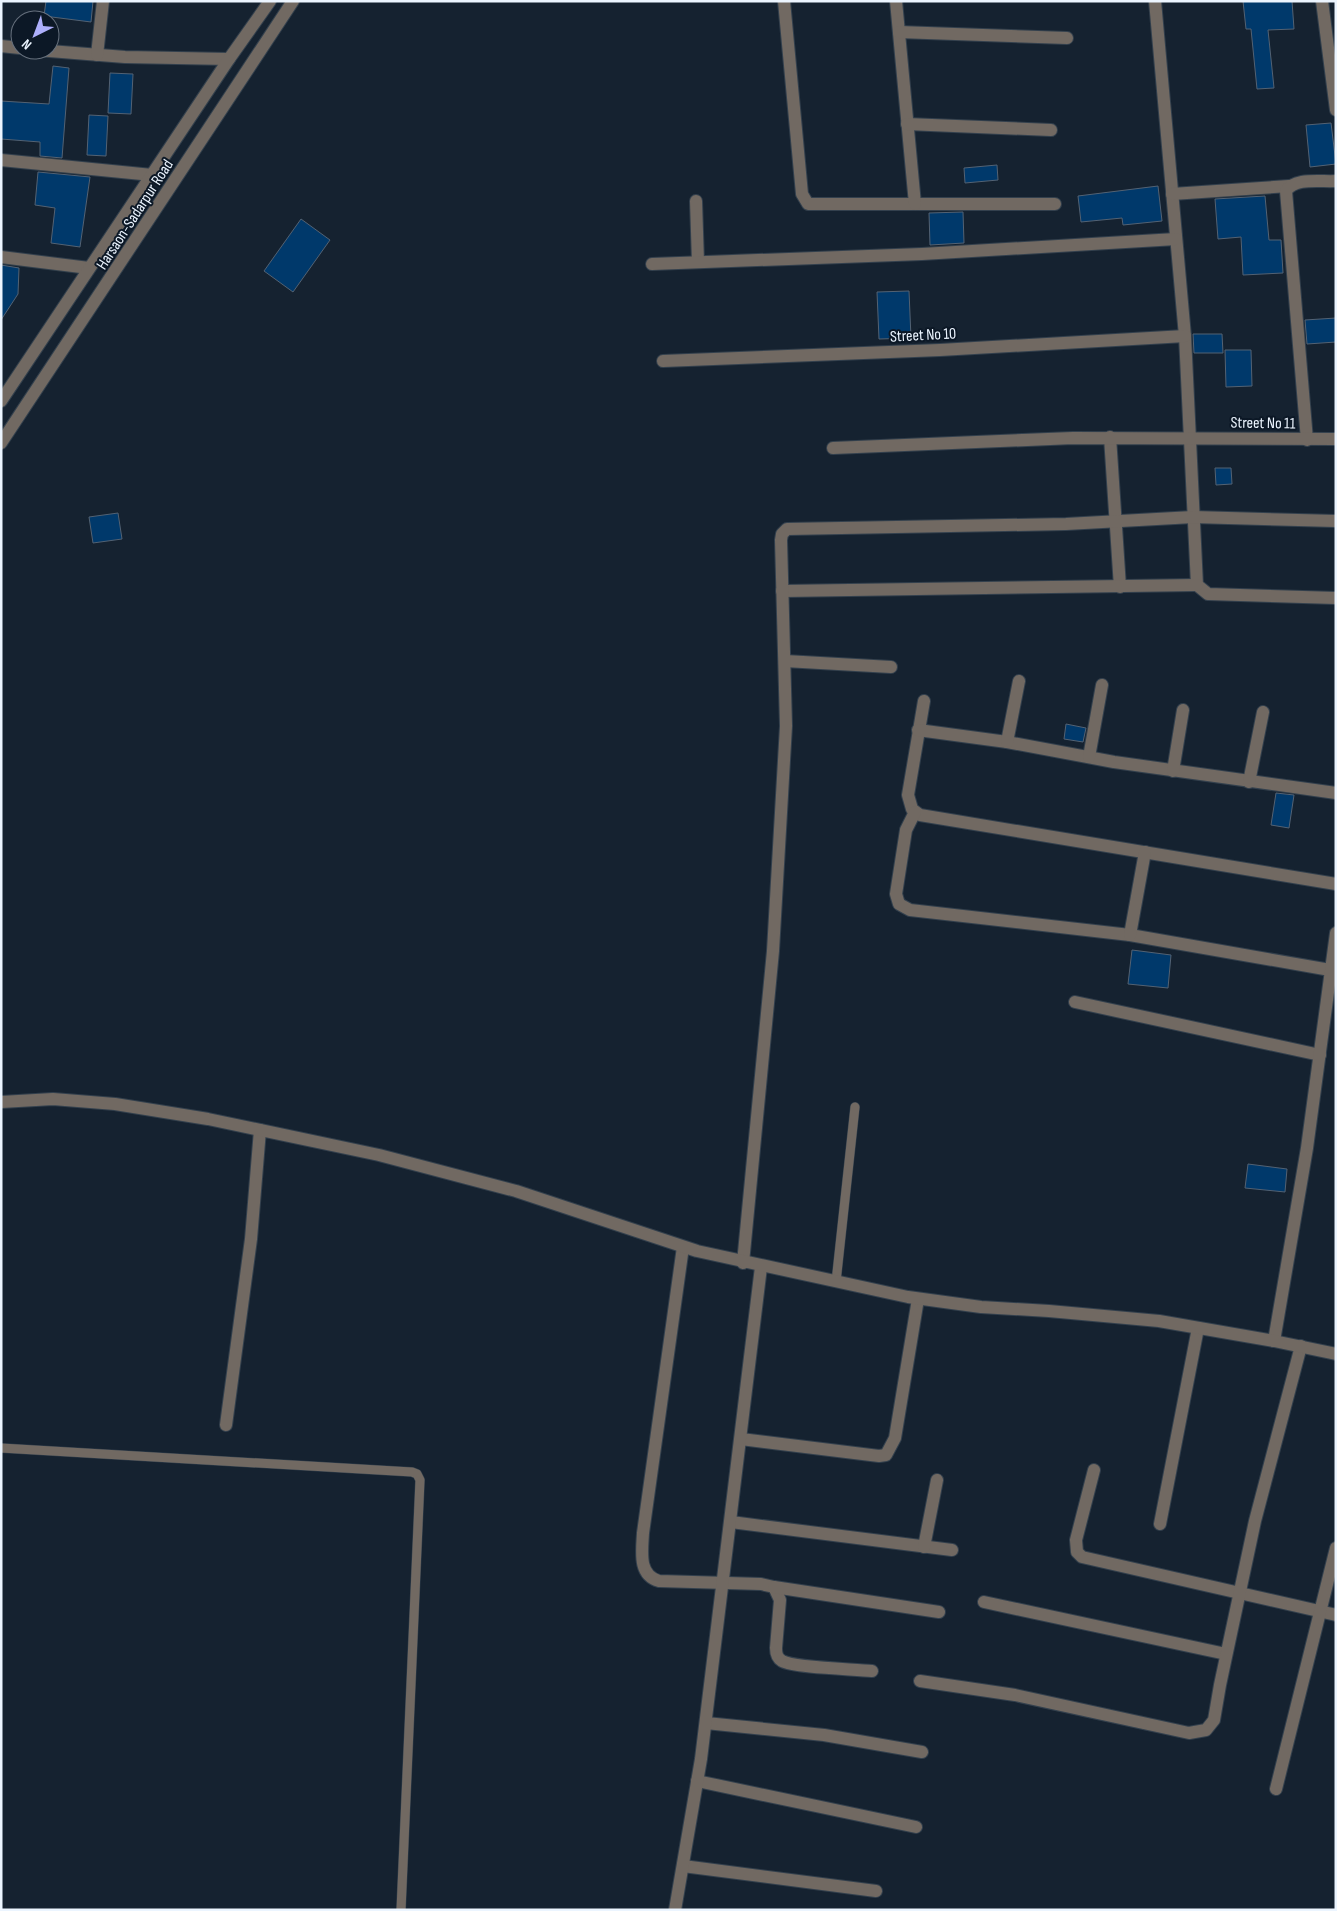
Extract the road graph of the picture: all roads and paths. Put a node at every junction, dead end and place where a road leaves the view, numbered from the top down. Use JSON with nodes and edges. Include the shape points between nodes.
{"nodes":[{"id":1,"x":104,"y":1,"type":"edge"},
{"id":2,"x":270,"y":1,"type":"edge"},
{"id":3,"x":293,"y":1,"type":"edge"},
{"id":4,"x":784,"y":1,"type":"edge"},
{"id":5,"x":896,"y":1,"type":"edge"},
{"id":6,"x":1155,"y":1,"type":"edge"},
{"id":7,"x":1322,"y":1,"type":"edge"},
{"id":8,"x":898,"y":32,"type":"junction"},
{"id":9,"x":1067,"y":38,"type":"dead end"},
{"id":10,"x":60,"y":52,"type":"edge"},
{"id":11,"x":97,"y":55,"type":"junction"},
{"id":12,"x":229,"y":59,"type":"junction"},
{"id":13,"x":1332,"y":61,"type":"edge"},
{"id":14,"x":1336,"y":110,"type":"edge"},
{"id":15,"x":907,"y":124,"type":"junction"},
{"id":16,"x":1051,"y":130,"type":"dead end"},
{"id":17,"x":1,"y":160,"type":"edge"},
{"id":18,"x":152,"y":174,"type":"junction"},
{"id":19,"x":1336,"y":181,"type":"edge"},
{"id":20,"x":1289,"y":186,"type":"junction"},
{"id":21,"x":1172,"y":194,"type":"junction"},
{"id":22,"x":696,"y":201,"type":"dead end"},
{"id":23,"x":915,"y":204,"type":"junction"},
{"id":24,"x":1055,"y":204,"type":"dead end"},
{"id":25,"x":1176,"y":239,"type":"junction"},
{"id":26,"x":1,"y":257,"type":"edge"},
{"id":27,"x":698,"y":262,"type":"junction"},
{"id":28,"x":652,"y":264,"type":"dead end"},
{"id":29,"x":90,"y":268,"type":"junction"},
{"id":30,"x":1185,"y":336,"type":"junction"},
{"id":31,"x":662,"y":361,"type":"dead end"},
{"id":32,"x":1,"y":401,"type":"edge"},
{"id":33,"x":1110,"y":437,"type":"junction"},
{"id":34,"x":1190,"y":437,"type":"junction"},
{"id":35,"x":1336,"y":439,"type":"edge"},
{"id":36,"x":1307,"y":440,"type":"junction"},
{"id":37,"x":1,"y":443,"type":"edge"},
{"id":38,"x":833,"y":448,"type":"dead end"},
{"id":39,"x":1193,"y":518,"type":"junction"},
{"id":40,"x":1116,"y":522,"type":"junction"},
{"id":41,"x":1336,"y":522,"type":"edge"},
{"id":42,"x":1197,"y":586,"type":"junction"},
{"id":43,"x":1120,"y":587,"type":"junction"},
{"id":44,"x":782,"y":591,"type":"junction"},
{"id":45,"x":1336,"y":598,"type":"edge"},
{"id":46,"x":785,"y":661,"type":"junction"},
{"id":47,"x":891,"y":667,"type":"dead end"},
{"id":48,"x":1019,"y":681,"type":"dead end"},
{"id":49,"x":1102,"y":685,"type":"dead end"},
{"id":50,"x":924,"y":701,"type":"dead end"},
{"id":51,"x":1183,"y":710,"type":"dead end"},
{"id":52,"x":1263,"y":712,"type":"dead end"},
{"id":53,"x":918,"y":730,"type":"junction"},
{"id":54,"x":1007,"y":742,"type":"junction"},
{"id":55,"x":1089,"y":758,"type":"junction"},
{"id":56,"x":1173,"y":771,"type":"junction"},
{"id":57,"x":1249,"y":782,"type":"junction"},
{"id":58,"x":1336,"y":793,"type":"edge"},
{"id":59,"x":915,"y":812,"type":"junction"},
{"id":60,"x":1145,"y":852,"type":"junction"},
{"id":61,"x":1336,"y":884,"type":"edge"},
{"id":62,"x":1336,"y":933,"type":"edge"},
{"id":63,"x":1130,"y":935,"type":"junction"},
{"id":64,"x":1333,"y":971,"type":"edge"},
{"id":65,"x":1075,"y":1002,"type":"dead end"},
{"id":66,"x":1320,"y":1055,"type":"junction"},
{"id":67,"x":1,"y":1102,"type":"edge"},
{"id":68,"x":854,"y":1107,"type":"dead end"},
{"id":69,"x":260,"y":1130,"type":"junction"},
{"id":70,"x":683,"y":1248,"type":"junction"},
{"id":71,"x":743,"y":1263,"type":"junction"},
{"id":72,"x":761,"y":1267,"type":"junction"},
{"id":73,"x":836,"y":1282,"type":"junction"},
{"id":74,"x":918,"y":1299,"type":"junction"},
{"id":75,"x":1198,"y":1328,"type":"junction"},
{"id":76,"x":1274,"y":1341,"type":"junction"},
{"id":77,"x":1301,"y":1346,"type":"junction"},
{"id":78,"x":1336,"y":1354,"type":"edge"},
{"id":79,"x":226,"y":1425,"type":"dead end"},
{"id":80,"x":741,"y":1439,"type":"junction"},
{"id":81,"x":1,"y":1448,"type":"edge"},
{"id":82,"x":1094,"y":1470,"type":"dead end"},
{"id":83,"x":937,"y":1480,"type":"dead end"},
{"id":84,"x":731,"y":1522,"type":"junction"},
{"id":85,"x":1160,"y":1524,"type":"dead end"},
{"id":86,"x":924,"y":1547,"type":"junction"},
{"id":87,"x":1336,"y":1548,"type":"edge"},
{"id":88,"x":952,"y":1550,"type":"dead end"},
{"id":89,"x":723,"y":1584,"type":"junction"},
{"id":90,"x":774,"y":1587,"type":"junction"},
{"id":91,"x":1240,"y":1594,"type":"junction"},
{"id":92,"x":984,"y":1602,"type":"dead end"},
{"id":93,"x":1320,"y":1611,"type":"junction"},
{"id":94,"x":939,"y":1612,"type":"dead end"},
{"id":95,"x":1336,"y":1615,"type":"edge"},
{"id":96,"x":1226,"y":1654,"type":"junction"},
{"id":97,"x":872,"y":1671,"type":"dead end"},
{"id":98,"x":920,"y":1681,"type":"dead end"},
{"id":99,"x":706,"y":1724,"type":"junction"},
{"id":100,"x":922,"y":1752,"type":"dead end"},
{"id":101,"x":697,"y":1781,"type":"junction"},
{"id":102,"x":1276,"y":1789,"type":"dead end"},
{"id":103,"x":916,"y":1827,"type":"dead end"},
{"id":104,"x":683,"y":1866,"type":"junction"},
{"id":105,"x":876,"y":1891,"type":"dead end"},
{"id":106,"x":401,"y":1910,"type":"edge"},
{"id":107,"x":675,"y":1910,"type":"edge"}],
"edges":[{"from":1,"to":11,"type":"street"},
{"from":2,"to":12,"type":"street","name":"Harsaon-Sadarpur Road"},
{"from":3,"to":37,"type":"street","name":"Harsaon-Sadarpur Road"},
{"from":4,"to":23,"type":"street","via":[[804,200],[813,205]]},
{"from":5,"to":8,"type":"street"},
{"from":6,"to":21,"type":"street"},
{"from":7,"to":13,"type":"street"},
{"from":8,"to":9,"type":"street"},
{"from":8,"to":15,"type":"street"},
{"from":10,"to":11,"type":"street"},
{"from":11,"to":12,"type":"street"},
{"from":12,"to":18,"type":"street","name":"Harsaon-Sadarpur Road"},
{"from":13,"to":14,"type":"street"},
{"from":15,"to":16,"type":"street"},
{"from":15,"to":23,"type":"street"},
{"from":17,"to":18,"type":"street"},
{"from":18,"to":29,"type":"street","name":"Harsaon-Sadarpur Road"},
{"from":19,"to":20,"type":"street","via":[[1296,182]]},
{"from":20,"to":21,"type":"street"},
{"from":20,"to":36,"type":"street","via":[[1285,201]]},
{"from":21,"to":25,"type":"street"},
{"from":22,"to":27,"type":"street"},
{"from":23,"to":24,"type":"street"},
{"from":25,"to":27,"type":"street","via":[[922,254]]},
{"from":25,"to":30,"type":"street"},
{"from":26,"to":29,"type":"street"},
{"from":27,"to":28,"type":"street"},
{"from":29,"to":32,"type":"street","name":"Harsaon-Sadarpur Road"},
{"from":30,"to":31,"type":"street","name":"Street No 10"},
{"from":30,"to":34,"type":"street"},
{"from":33,"to":34,"type":"street","name":"Street No 11"},
{"from":33,"to":38,"type":"street","name":"Street No 11"},
{"from":33,"to":40,"type":"street"},
{"from":34,"to":36,"type":"street","name":"Street No 11"},
{"from":34,"to":39,"type":"street"},
{"from":35,"to":36,"type":"street","name":"Street No 11"},
{"from":39,"to":40,"type":"street"},
{"from":39,"to":41,"type":"street"},
{"from":39,"to":42,"type":"street"},
{"from":40,"to":43,"type":"street"},
{"from":40,"to":44,"type":"street","via":[[787,529],[781,540]]},
{"from":42,"to":43,"type":"street"},
{"from":42,"to":45,"type":"street","via":[[1208,594]]},
{"from":43,"to":44,"type":"street"},
{"from":44,"to":46,"type":"street"},
{"from":46,"to":47,"type":"street"},
{"from":46,"to":71,"type":"street","via":[[786,726],[773,951]]},
{"from":48,"to":54,"type":"street"},
{"from":49,"to":55,"type":"street"},
{"from":50,"to":53,"type":"street"},
{"from":51,"to":56,"type":"street"},
{"from":52,"to":57,"type":"street"},
{"from":53,"to":54,"type":"street"},
{"from":53,"to":59,"type":"street","via":[[908,795],[909,804]]},
{"from":54,"to":55,"type":"street"},
{"from":55,"to":56,"type":"street"},
{"from":56,"to":57,"type":"street"},
{"from":57,"to":58,"type":"street"},
{"from":59,"to":60,"type":"street"},
{"from":59,"to":63,"type":"street","via":[[906,830],[896,894],[903,907]]},
{"from":60,"to":61,"type":"street"},
{"from":60,"to":63,"type":"street"},
{"from":62,"to":64,"type":"street"},
{"from":63,"to":64,"type":"street"},
{"from":64,"to":66,"type":"street"},
{"from":65,"to":66,"type":"street"},
{"from":66,"to":76,"type":"street"},
{"from":67,"to":69,"type":"street","via":[[53,1099],[98,1102]]},
{"from":68,"to":73,"type":"lane"},
{"from":69,"to":70,"type":"street","via":[[379,1155],[516,1191]]},
{"from":69,"to":79,"type":"street","via":[[251,1239]]},
{"from":70,"to":71,"type":"street"},
{"from":70,"to":89,"type":"street","via":[[643,1533],[643,1568],[647,1575],[660,1581]]},
{"from":71,"to":72,"type":"street"},
{"from":72,"to":73,"type":"street"},
{"from":72,"to":80,"type":"street"},
{"from":73,"to":74,"type":"street"},
{"from":74,"to":75,"type":"street","via":[[981,1308],[1159,1321]]},
{"from":74,"to":80,"type":"street","via":[[895,1438],[886,1455]]},
{"from":75,"to":76,"type":"street"},
{"from":75,"to":85,"type":"street"},
{"from":76,"to":77,"type":"street"},
{"from":77,"to":78,"type":"street"},
{"from":77,"to":91,"type":"street","via":[[1255,1521]]},
{"from":80,"to":84,"type":"street"},
{"from":81,"to":106,"type":"lane","via":[[417,1474],[420,1480]]},
{"from":82,"to":91,"type":"street","via":[[1076,1540],[1082,1557]]},
{"from":83,"to":86,"type":"street"},
{"from":84,"to":86,"type":"street"},
{"from":84,"to":89,"type":"street"},
{"from":86,"to":88,"type":"street"},
{"from":87,"to":93,"type":"street"},
{"from":89,"to":90,"type":"street"},
{"from":89,"to":99,"type":"street"},
{"from":90,"to":94,"type":"street"},
{"from":90,"to":97,"type":"street","via":[[780,1600],[776,1655],[780,1660]]},
{"from":91,"to":93,"type":"street"},
{"from":91,"to":96,"type":"street"},
{"from":92,"to":96,"type":"street"},
{"from":93,"to":95,"type":"street"},
{"from":93,"to":102,"type":"street"},
{"from":96,"to":98,"type":"street","via":[[1214,1720],[1206,1730],[1189,1733],[1016,1695]]},
{"from":99,"to":100,"type":"street","via":[[824,1735]]},
{"from":99,"to":101,"type":"street"},
{"from":101,"to":103,"type":"street"},
{"from":101,"to":104,"type":"street"},
{"from":104,"to":105,"type":"street"},
{"from":104,"to":107,"type":"street"}]}
